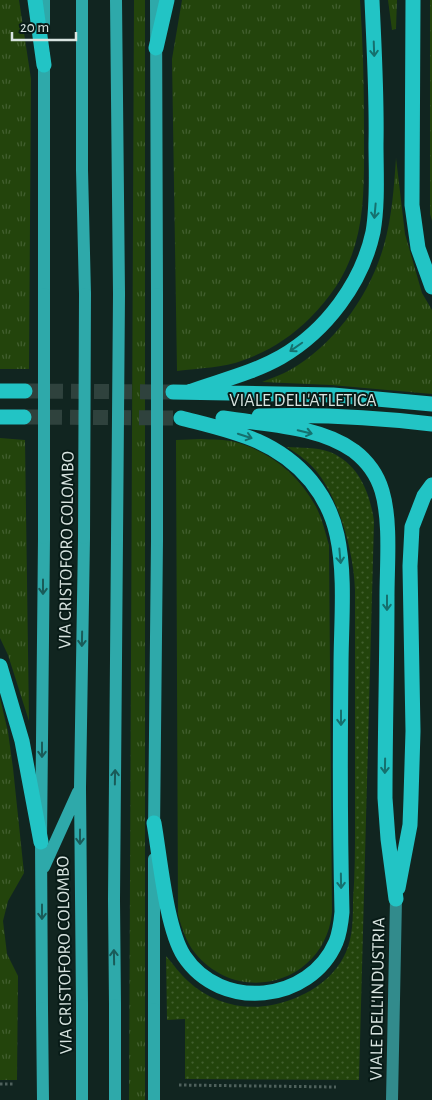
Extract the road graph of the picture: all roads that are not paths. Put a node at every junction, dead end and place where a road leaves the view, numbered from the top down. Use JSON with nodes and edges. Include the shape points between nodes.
{"nodes":[{"id":1,"x":35,"y":0,"type":"edge"},
{"id":2,"x":44,"y":0,"type":"edge"},
{"id":3,"x":82,"y":0,"type":"edge"},
{"id":4,"x":116,"y":0,"type":"edge"},
{"id":5,"x":156,"y":0,"type":"edge"},
{"id":6,"x":167,"y":0,"type":"edge"},
{"id":7,"x":372,"y":0,"type":"edge"},
{"id":8,"x":414,"y":0,"type":"edge"},
{"id":9,"x":156,"y":48,"type":"junction"},
{"id":10,"x":44,"y":65,"type":"junction"},
{"id":11,"x":432,"y":288,"type":"edge"},
{"id":12,"x":3,"y":390,"type":"edge"},
{"id":13,"x":25,"y":391,"type":"tunnel mouth"},
{"id":14,"x":173,"y":392,"type":"tunnel mouth"},
{"id":15,"x":189,"y":392,"type":"junction"},
{"id":16,"x":432,"y":404,"type":"edge"},
{"id":17,"x":0,"y":417,"type":"edge"},
{"id":18,"x":24,"y":417,"type":"tunnel mouth"},
{"id":19,"x":222,"y":418,"type":"junction"},
{"id":20,"x":432,"y":424,"type":"edge"},
{"id":21,"x":432,"y":485,"type":"edge"},
{"id":22,"x":0,"y":666,"type":"edge"},
{"id":23,"x":80,"y":788,"type":"junction"},
{"id":24,"x":154,"y":823,"type":"junction"},
{"id":25,"x":41,"y":842,"type":"junction"},
{"id":26,"x":42,"y":872,"type":"junction"},
{"id":27,"x":396,"y":899,"type":"junction"},
{"id":28,"x":43,"y":1100,"type":"edge"},
{"id":29,"x":82,"y":1100,"type":"edge"},
{"id":30,"x":115,"y":1100,"type":"edge"},
{"id":31,"x":154,"y":1100,"type":"edge"},
{"id":32,"x":392,"y":1100,"type":"edge"}],
"edges":[{"from":1,"to":10,"type":"highway"},
{"from":2,"to":10,"type":"main road","name":"VIA CRISTOFORO COLOMBO"},
{"from":3,"to":23,"type":"main road","name":"VIA CRISTOFORO COLOMBO","one_way":true,"bridge":true,"via":[[85,294]]},
{"from":30,"to":4,"type":"main road","one_way":true,"bridge":true,"via":[[119,294]]},
{"from":5,"to":9,"type":"main road"},
{"from":6,"to":9,"type":"highway"},
{"from":7,"to":15,"type":"highway","one_way":true,"via":[[376,198],[373,232],[359,272],[328,318],[282,357]]},
{"from":8,"to":11,"type":"highway","via":[[412,205],[418,248]]},
{"from":9,"to":24,"type":"main road","bridge":true},
{"from":10,"to":25,"type":"main road","name":"VIA CRISTOFORO COLOMBO","one_way":true,"bridge":true},
{"from":12,"to":13,"type":"highway"},
{"from":14,"to":15,"type":"highway","name":"VIALE DELL'ATLETICA"},
{"from":15,"to":16,"type":"highway","name":"VIALE DELL'ATLETICA","via":[[333,395]]},
{"from":17,"to":18,"type":"highway"},
{"from":19,"to":20,"type":"highway","name":"VIALE DELL'ATLETICA","via":[[338,416]]},
{"from":19,"to":24,"type":"highway","name":"VIALE DELL'ATLETICA","one_way":true,"via":[[177,418],[253,438],[286,457],[317,490],[337,533],[342,583],[342,912],[336,943],[320,967],[281,991],[252,994],[217,986],[196,971],[181,952],[174,933]]},
{"from":19,"to":27,"type":"highway","one_way":true,"via":[[324,436],[340,443],[367,463],[380,484],[387,543],[385,798]]},
{"from":21,"to":27,"type":"highway","via":[[412,527],[412,798]]},
{"from":22,"to":25,"type":"highway","via":[[20,732]]},
{"from":23,"to":26,"type":"main road"},
{"from":23,"to":29,"type":"main road","name":"VIA CRISTOFORO COLOMBO","one_way":true,"bridge":true},
{"from":24,"to":31,"type":"main road","bridge":true},
{"from":25,"to":26,"type":"main road","name":"VIA CRISTOFORO COLOMBO"},
{"from":26,"to":28,"type":"main road","name":"VIA CRISTOFORO COLOMBO","one_way":true,"bridge":true},
{"from":27,"to":32,"type":"main road","name":"VIALE DELL'INDUSTRIA"}]}
